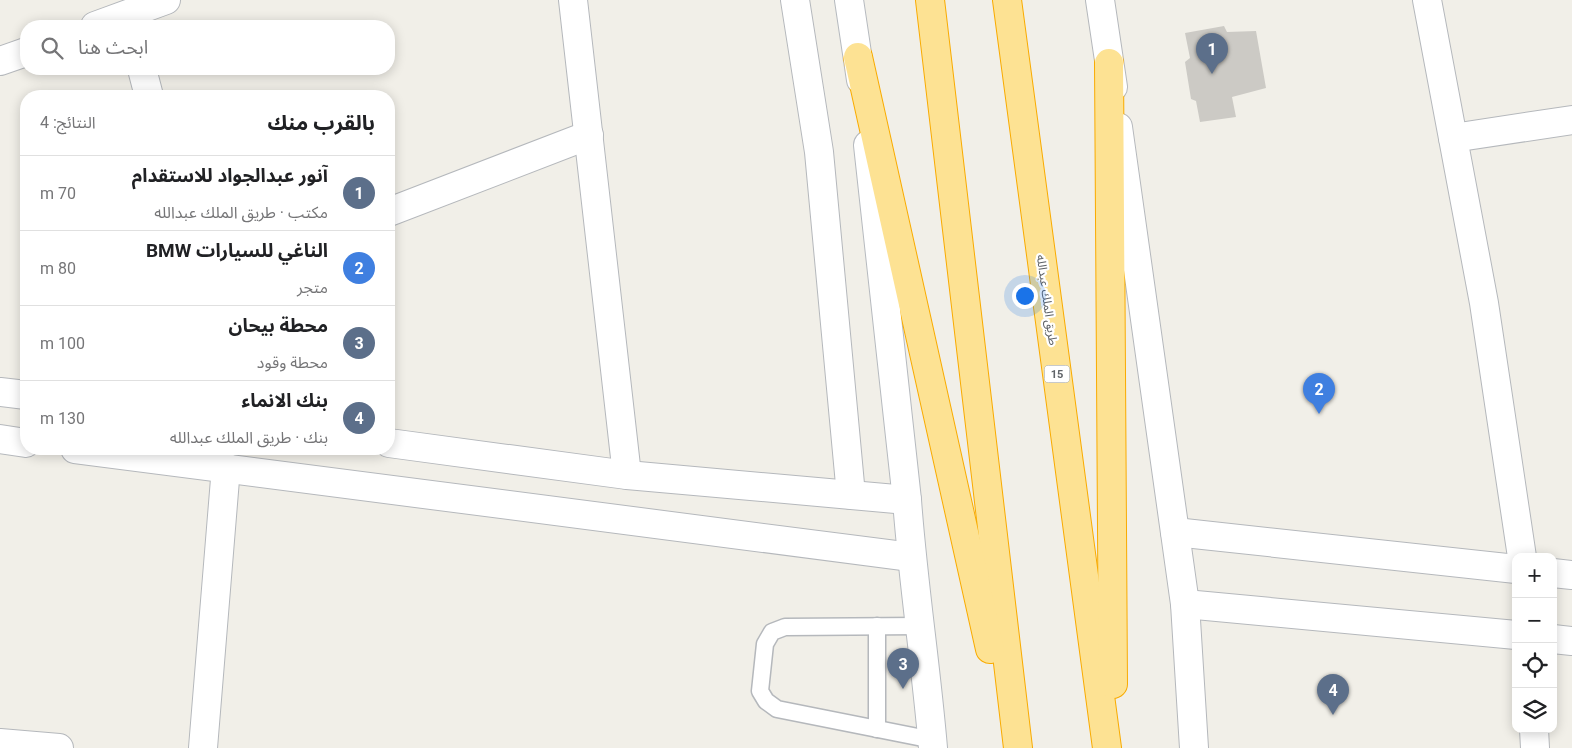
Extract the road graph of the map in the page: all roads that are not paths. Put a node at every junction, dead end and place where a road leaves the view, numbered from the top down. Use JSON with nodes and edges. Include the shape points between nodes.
{"nodes":[{"id":1,"x":166,"y":0,"type":"edge"},
{"id":2,"x":573,"y":0,"type":"edge"},
{"id":3,"x":795,"y":0,"type":"edge"},
{"id":4,"x":849,"y":0,"type":"edge"},
{"id":5,"x":930,"y":0,"type":"edge"},
{"id":6,"x":1007,"y":0,"type":"edge"},
{"id":7,"x":1100,"y":0,"type":"edge"},
{"id":8,"x":1427,"y":0,"type":"edge"},
{"id":9,"x":129,"y":20,"type":"edge"},
{"id":10,"x":20,"y":54,"type":"edge"},
{"id":11,"x":858,"y":57,"type":"junction"},
{"id":12,"x":0,"y":61,"type":"edge"},
{"id":13,"x":1110,"y":63,"type":"junction"},
{"id":14,"x":144,"y":75,"type":"edge"},
{"id":15,"x":147,"y":90,"type":"edge"},
{"id":16,"x":1572,"y":120,"type":"edge"},
{"id":17,"x":589,"y":135,"type":"junction"},
{"id":18,"x":1453,"y":138,"type":"junction"},
{"id":19,"x":395,"y":210,"type":"edge"},
{"id":20,"x":0,"y":392,"type":"edge"},
{"id":21,"x":20,"y":394,"type":"edge"},
{"id":22,"x":0,"y":439,"type":"edge"},
{"id":23,"x":20,"y":442,"type":"edge"},
{"id":24,"x":395,"y":444,"type":"edge"},
{"id":25,"x":123,"y":455,"type":"edge"},
{"id":26,"x":226,"y":468,"type":"junction"},
{"id":27,"x":627,"y":475,"type":"junction"},
{"id":28,"x":851,"y":495,"type":"junction"},
{"id":29,"x":906,"y":500,"type":"junction"},
{"id":30,"x":1175,"y":532,"type":"junction"},
{"id":31,"x":1521,"y":553,"type":"edge"},
{"id":32,"x":911,"y":558,"type":"junction"},
{"id":33,"x":1512,"y":569,"type":"edge"},
{"id":34,"x":1557,"y":573,"type":"edge"},
{"id":35,"x":1572,"y":575,"type":"edge"},
{"id":36,"x":1185,"y":604,"type":"junction"},
{"id":37,"x":878,"y":626,"type":"junction"},
{"id":38,"x":920,"y":626,"type":"junction"},
{"id":39,"x":1512,"y":636,"type":"edge"},
{"id":40,"x":1557,"y":639,"type":"edge"},
{"id":41,"x":1572,"y":641,"type":"edge"},
{"id":42,"x":877,"y":729,"type":"junction"},
{"id":43,"x":1534,"y":733,"type":"edge"},
{"id":44,"x":933,"y":744,"type":"edge"},
{"id":45,"x":2,"y":745,"type":"edge"},
{"id":46,"x":59,"y":748,"type":"edge"},
{"id":47,"x":203,"y":748,"type":"edge"},
{"id":48,"x":1013,"y":748,"type":"edge"},
{"id":49,"x":1018,"y":748,"type":"edge"},
{"id":50,"x":1108,"y":748,"type":"edge"},
{"id":51,"x":1114,"y":748,"type":"edge"},
{"id":52,"x":1194,"y":748,"type":"edge"},
{"id":53,"x":1535,"y":748,"type":"edge"}],
"edges":[{"from":1,"to":9,"type":"street"},
{"from":2,"to":17,"type":"street"},
{"from":3,"to":28,"type":"street","via":[[819,152]]},
{"from":4,"to":11,"type":"street"},
{"from":5,"to":49,"type":"highway"},
{"from":6,"to":50,"type":"highway","name":"طريق الملك عبدالله","number":"15"},
{"from":7,"to":13,"type":"street"},
{"from":8,"to":18,"type":"street"},
{"from":10,"to":12,"type":"street"},
{"from":11,"to":29,"type":"street"},
{"from":11,"to":48,"type":"highway"},
{"from":13,"to":30,"type":"street"},
{"from":13,"to":51,"type":"highway"},
{"from":14,"to":15,"type":"street"},
{"from":16,"to":18,"type":"street"},
{"from":17,"to":19,"type":"street"},
{"from":17,"to":27,"type":"street"},
{"from":18,"to":31,"type":"street","via":[[1484,303]]},
{"from":20,"to":21,"type":"street"},
{"from":22,"to":23,"type":"street"},
{"from":24,"to":27,"type":"street"},
{"from":25,"to":26,"type":"street"},
{"from":26,"to":32,"type":"street"},
{"from":26,"to":47,"type":"street"},
{"from":27,"to":28,"type":"street"},
{"from":28,"to":29,"type":"street"},
{"from":29,"to":32,"type":"street"},
{"from":30,"to":33,"type":"street"},
{"from":30,"to":36,"type":"street"},
{"from":32,"to":38,"type":"street"},
{"from":34,"to":35,"type":"street"},
{"from":36,"to":39,"type":"street"},
{"from":36,"to":52,"type":"street"},
{"from":37,"to":38,"type":"lane"},
{"from":37,"to":42,"type":"lane"},
{"from":37,"to":42,"type":"lane","via":[[785,626],[772,632],[765,644],[760,691],[776,709]]},
{"from":38,"to":44,"type":"street"},
{"from":40,"to":41,"type":"street"},
{"from":42,"to":44,"type":"lane"},
{"from":43,"to":53,"type":"street"},
{"from":45,"to":46,"type":"street"}]}
